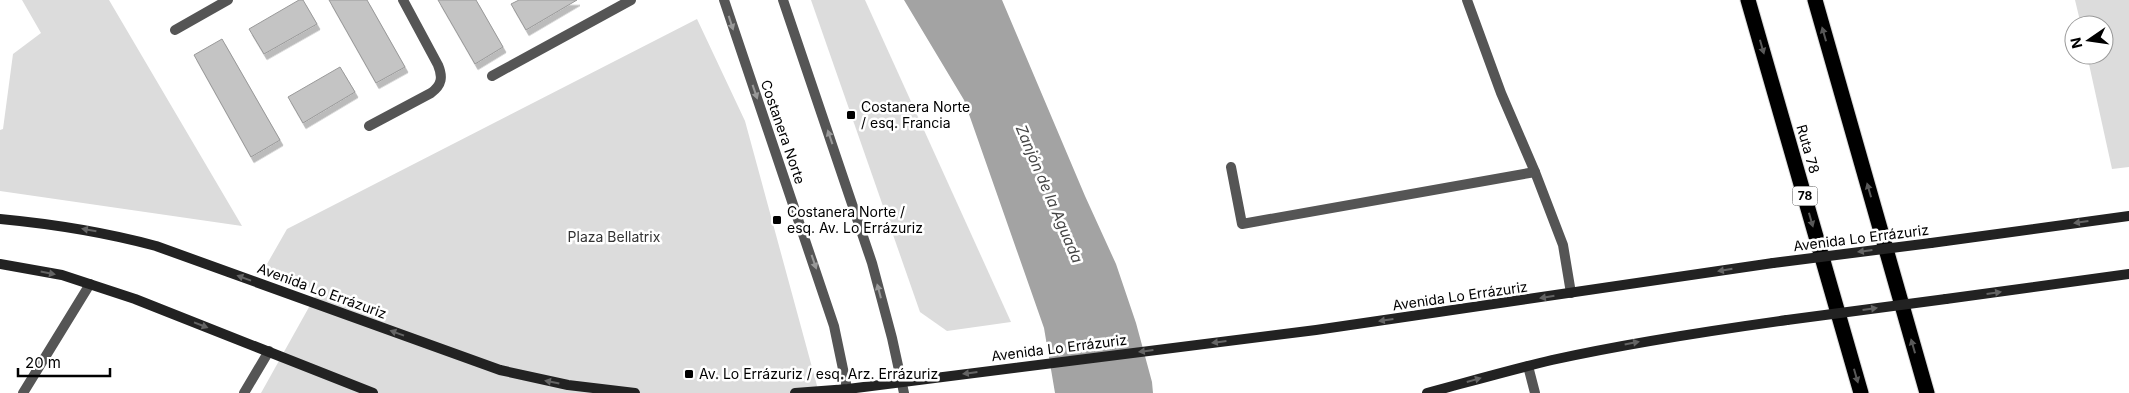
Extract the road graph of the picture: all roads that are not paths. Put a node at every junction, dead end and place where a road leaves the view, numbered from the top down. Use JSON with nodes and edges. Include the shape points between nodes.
{"nodes":[{"id":1,"x":228,"y":0,"type":"edge"},
{"id":2,"x":403,"y":0,"type":"edge"},
{"id":3,"x":631,"y":0,"type":"edge"},
{"id":4,"x":724,"y":0,"type":"edge"},
{"id":5,"x":784,"y":0,"type":"edge"},
{"id":6,"x":1467,"y":0,"type":"edge"},
{"id":7,"x":1748,"y":0,"type":"edge"},
{"id":8,"x":1815,"y":0,"type":"edge"},
{"id":9,"x":175,"y":30,"type":"dead end"},
{"id":10,"x":492,"y":76,"type":"dead end"},
{"id":11,"x":369,"y":126,"type":"dead end"},
{"id":12,"x":1231,"y":167,"type":"dead end"},
{"id":13,"x":1535,"y":172,"type":"junction"},
{"id":14,"x":2129,"y":216,"type":"edge"},
{"id":15,"x":0,"y":219,"type":"edge"},
{"id":16,"x":0,"y":264,"type":"edge"},
{"id":17,"x":2129,"y":274,"type":"edge"},
{"id":18,"x":90,"y":284,"type":"junction"},
{"id":19,"x":1571,"y":293,"type":"junction"},
{"id":20,"x":269,"y":351,"type":"junction"},
{"id":21,"x":1528,"y":366,"type":"junction"},
{"id":22,"x":903,"y":381,"type":"junction"},
{"id":23,"x":848,"y":391,"type":"edge"},
{"id":24,"x":23,"y":393,"type":"edge"},
{"id":25,"x":244,"y":393,"type":"edge"},
{"id":26,"x":374,"y":393,"type":"edge"},
{"id":27,"x":634,"y":393,"type":"edge"},
{"id":28,"x":794,"y":393,"type":"edge"},
{"id":29,"x":904,"y":393,"type":"edge"},
{"id":30,"x":1427,"y":393,"type":"edge"},
{"id":31,"x":1534,"y":393,"type":"edge"},
{"id":32,"x":1861,"y":393,"type":"edge"},
{"id":33,"x":1927,"y":393,"type":"edge"}],
"edges":[{"from":1,"to":9,"type":"street"},
{"from":2,"to":11,"type":"street","via":[[438,65],[441,82],[431,93]]},
{"from":3,"to":10,"type":"street"},
{"from":4,"to":23,"type":"street","name":"Costanera Norte","one_way":true,"via":[[824,292]]},
{"from":22,"to":5,"type":"street","one_way":true,"via":[[872,263]]},
{"from":6,"to":13,"type":"street","via":[[1501,93]]},
{"from":7,"to":32,"type":"highway","name":"Ruta 78","number":"78","one_way":true},
{"from":33,"to":8,"type":"highway","one_way":true},
{"from":12,"to":13,"type":"street","via":[[1242,224]]},
{"from":13,"to":19,"type":"street","via":[[1563,245]]},
{"from":14,"to":19,"type":"main road","name":"Avenida Lo Errázuriz","one_way":true,"bridge":true},
{"from":27,"to":15,"type":"main road","name":"Avenida Lo Errázuriz","one_way":true,"via":[[568,385],[500,370],[156,246],[62,225]]},
{"from":16,"to":18,"type":"main road","one_way":true,"via":[[62,275]]},
{"from":21,"to":17,"type":"main road","one_way":true,"bridge":true,"via":[[1661,338]]},
{"from":18,"to":20,"type":"main road","one_way":true},
{"from":18,"to":24,"type":"street"},
{"from":19,"to":22,"type":"main road","name":"Avenida Lo Errázuriz","one_way":true,"via":[[1326,329]]},
{"from":20,"to":25,"type":"street"},
{"from":20,"to":26,"type":"main road"},
{"from":30,"to":21,"type":"main road","one_way":true},
{"from":21,"to":31,"type":"street"},
{"from":22,"to":23,"type":"main road","name":"Avenida Lo Errázuriz"},
{"from":22,"to":29,"type":"street"},
{"from":23,"to":28,"type":"main road","name":"Avenida Lo Errázuriz"}]}
